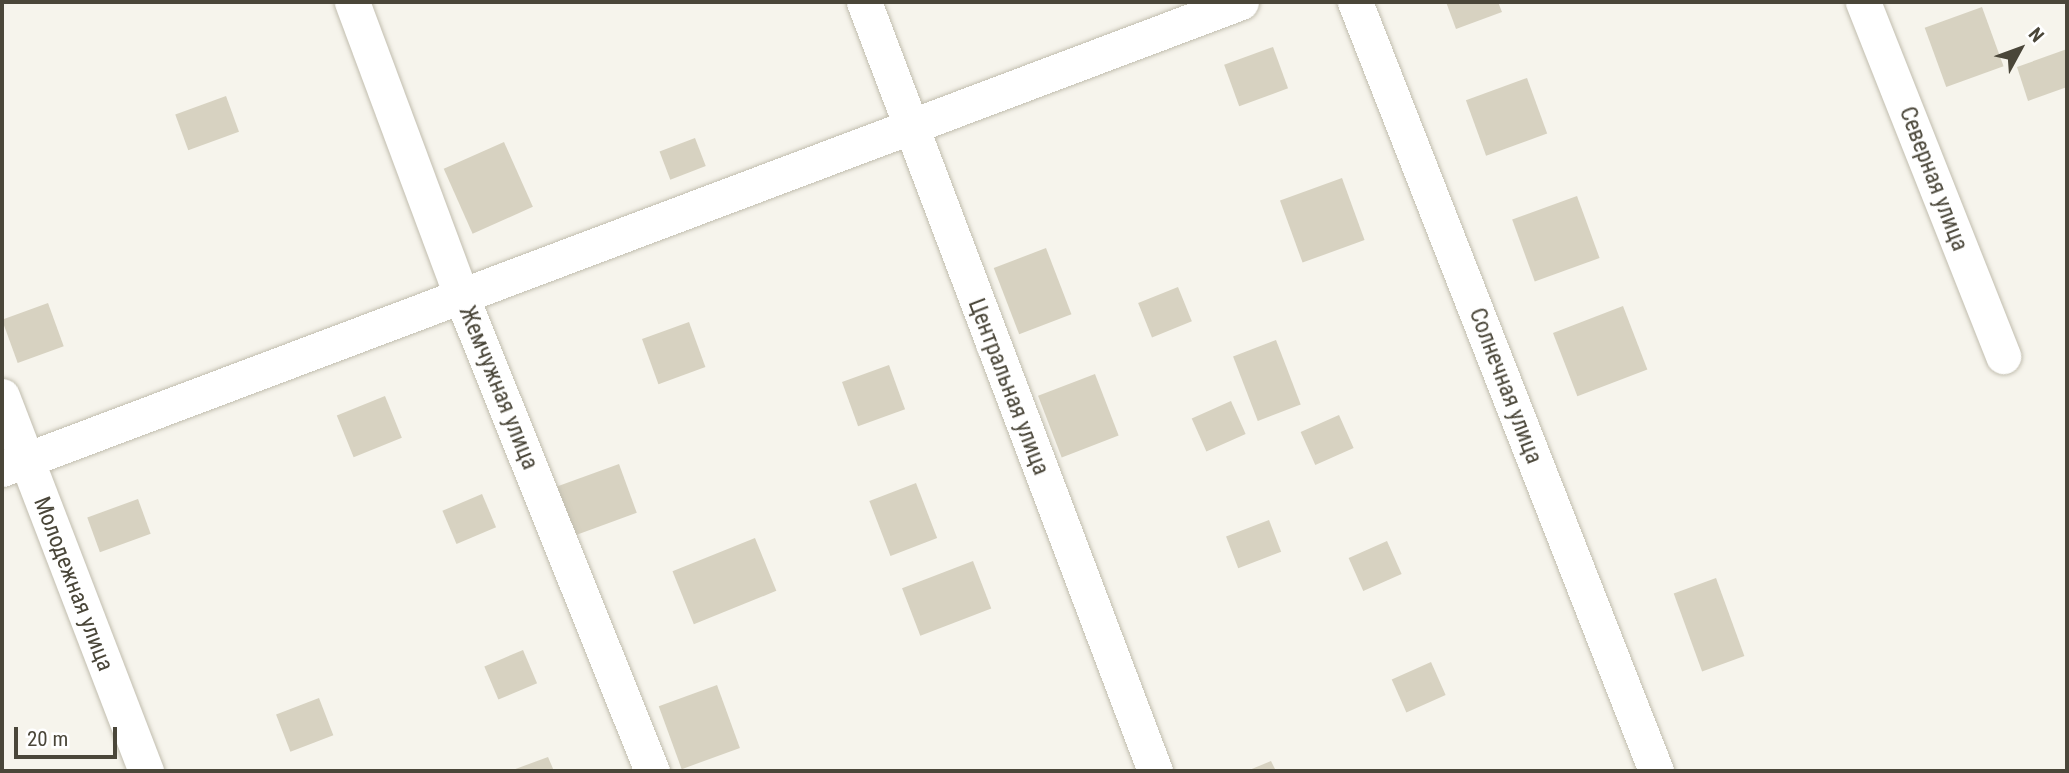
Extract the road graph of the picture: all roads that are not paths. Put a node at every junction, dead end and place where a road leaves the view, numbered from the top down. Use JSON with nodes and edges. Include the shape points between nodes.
{"nodes":[{"id":1,"x":352,"y":2,"type":"edge"},
{"id":2,"x":864,"y":2,"type":"edge"},
{"id":3,"x":1241,"y":2,"type":"edge"},
{"id":4,"x":1355,"y":2,"type":"edge"},
{"id":5,"x":1863,"y":2,"type":"edge"},
{"id":6,"x":908,"y":125,"type":"junction"},
{"id":7,"x":460,"y":293,"type":"junction"},
{"id":8,"x":2003,"y":356,"type":"dead end"},
{"id":9,"x":2,"y":396,"type":"edge"},
{"id":10,"x":13,"y":466,"type":"edge"},
{"id":11,"x":146,"y":771,"type":"edge"},
{"id":12,"x":652,"y":771,"type":"edge"},
{"id":13,"x":1155,"y":771,"type":"edge"},
{"id":14,"x":1656,"y":771,"type":"edge"}],
"edges":[{"from":1,"to":7,"type":"street","name":"Жемчужная улица"},
{"from":2,"to":6,"type":"street","name":"Центральная улица"},
{"from":3,"to":6,"type":"street"},
{"from":4,"to":14,"type":"street","name":"Солнечная улица"},
{"from":5,"to":8,"type":"street","name":"Северная улица"},
{"from":6,"to":7,"type":"street"},
{"from":6,"to":13,"type":"street","name":"Центральная улица"},
{"from":7,"to":10,"type":"street"},
{"from":7,"to":12,"type":"street","name":"Жемчужная улица"},
{"from":9,"to":10,"type":"street","name":"Молодежная улица"},
{"from":10,"to":11,"type":"street","name":"Молодежная улица"}]}
